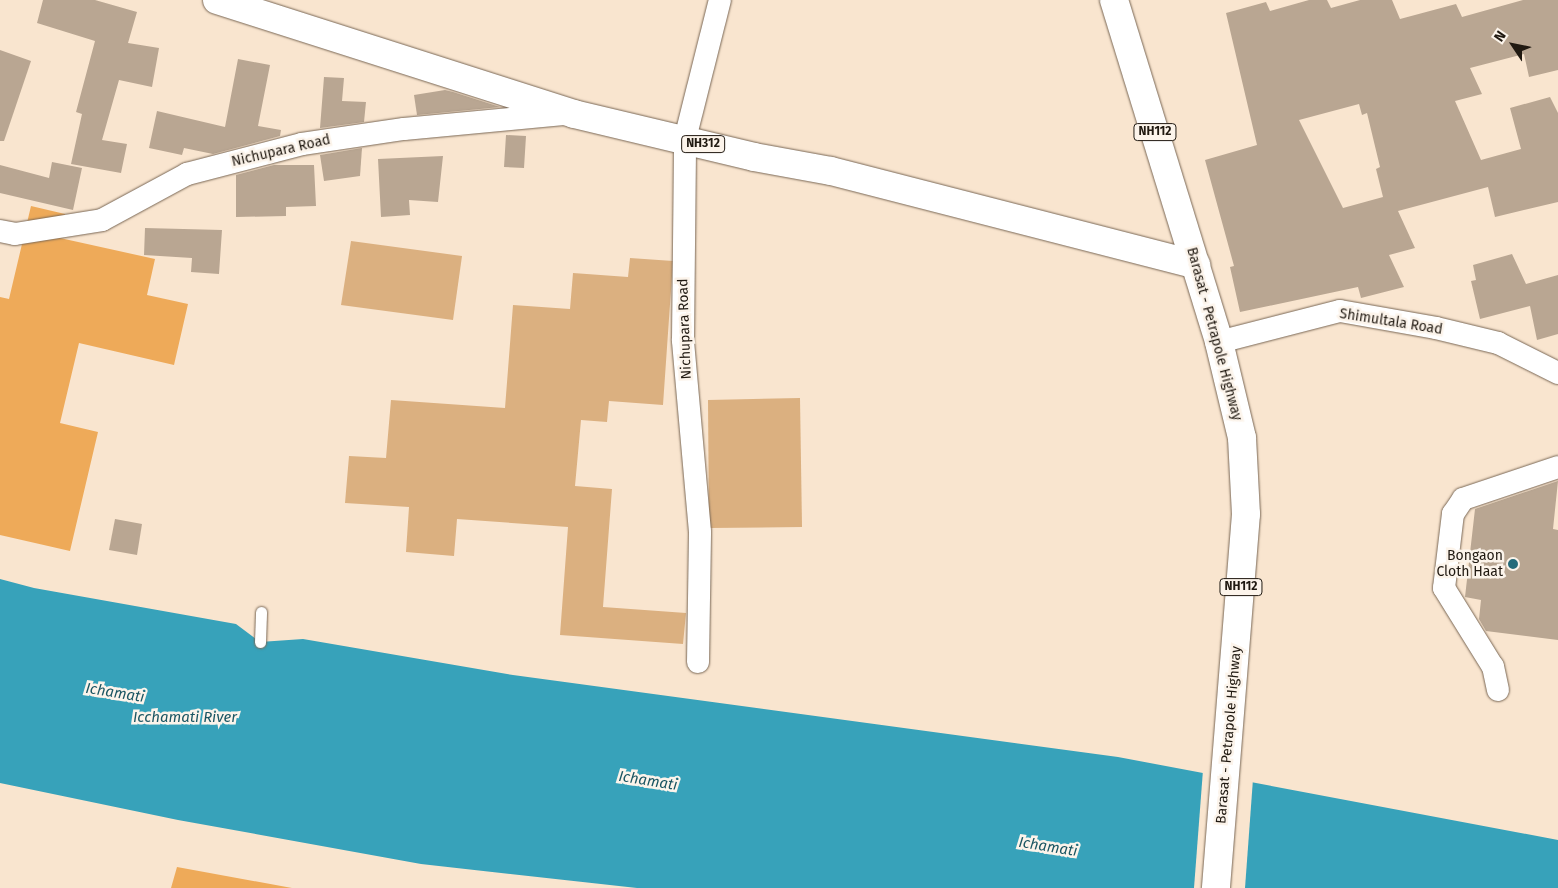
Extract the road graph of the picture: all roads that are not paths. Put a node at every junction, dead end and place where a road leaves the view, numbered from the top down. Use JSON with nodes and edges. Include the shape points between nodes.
{"nodes":[{"id":1,"x":217,"y":0,"type":"edge"},
{"id":2,"x":720,"y":0,"type":"edge"},
{"id":3,"x":1114,"y":0,"type":"edge"},
{"id":4,"x":574,"y":114,"type":"junction"},
{"id":5,"x":685,"y":139,"type":"junction"},
{"id":6,"x":0,"y":231,"type":"edge"},
{"id":7,"x":1196,"y":265,"type":"junction"},
{"id":8,"x":1219,"y":342,"type":"junction"},
{"id":9,"x":1558,"y":373,"type":"edge"},
{"id":10,"x":1558,"y":466,"type":"edge"},
{"id":11,"x":261,"y":612,"type":"dead end"},
{"id":12,"x":260,"y":642,"type":"dead end"},
{"id":13,"x":698,"y":662,"type":"dead end"},
{"id":14,"x":1498,"y":690,"type":"dead end"},
{"id":15,"x":1216,"y":888,"type":"edge"}],
"edges":[{"from":1,"to":4,"type":"highway","number":"NH312"},
{"from":2,"to":5,"type":"street","name":"Nichupara Road"},
{"from":3,"to":7,"type":"highway","name":"Barasat - Petrapole Highway","number":"NH112"},
{"from":4,"to":5,"type":"highway","number":"NH312"},
{"from":4,"to":6,"type":"street","name":"Nichupara Road","via":[[542,114],[302,144],[187,174],[102,220],[15,234]]},
{"from":5,"to":7,"type":"highway","number":"NH312","via":[[754,157],[831,171]]},
{"from":5,"to":13,"type":"street","name":"Nichupara Road","via":[[683,340],[700,532]]},
{"from":7,"to":8,"type":"highway","name":"Barasat - Petrapole Highway","number":"NH112"},
{"from":8,"to":9,"type":"street","name":"Shimultala Road","via":[[1340,311],[1498,343]]},
{"from":8,"to":15,"type":"highway","name":"Barasat - Petrapole Highway","number":"NH112","via":[[1242,438],[1246,514]]},
{"from":10,"to":14,"type":"street","via":[[1463,499],[1453,514],[1444,588],[1493,667]]},
{"from":11,"to":12,"type":"lane"}]}
